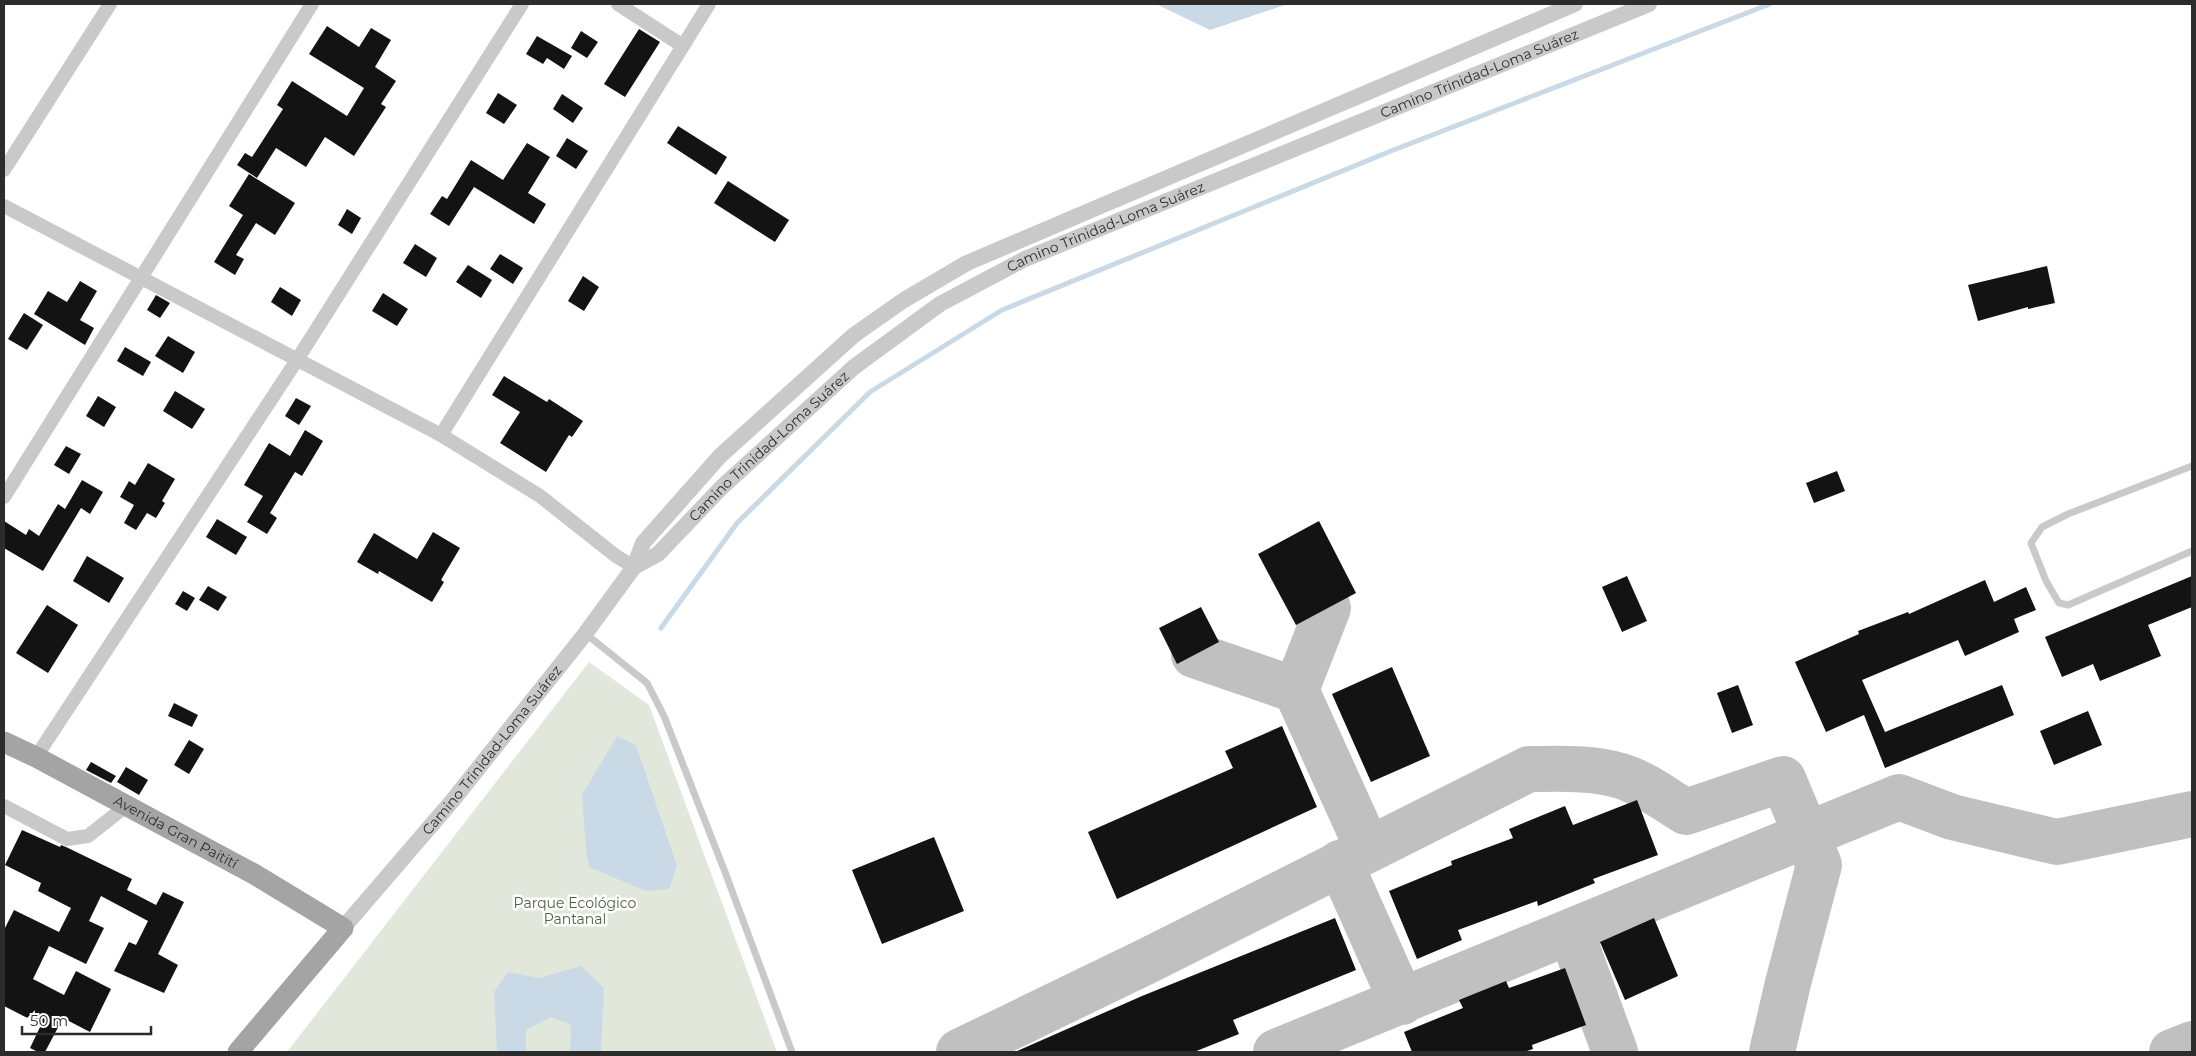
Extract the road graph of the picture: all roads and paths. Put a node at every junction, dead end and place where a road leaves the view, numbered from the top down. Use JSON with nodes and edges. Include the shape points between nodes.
{"nodes":[{"id":1,"x":110,"y":4,"type":"edge"},
{"id":2,"x":312,"y":4,"type":"edge"},
{"id":3,"x":522,"y":4,"type":"edge"},
{"id":4,"x":618,"y":4,"type":"edge"},
{"id":5,"x":709,"y":4,"type":"edge"},
{"id":6,"x":1575,"y":4,"type":"edge"},
{"id":7,"x":1649,"y":4,"type":"edge"},
{"id":8,"x":1549,"y":9,"type":"edge"},
{"id":9,"x":682,"y":46,"type":"junction"},
{"id":10,"x":4,"y":170,"type":"edge"},
{"id":11,"x":4,"y":206,"type":"edge"},
{"id":12,"x":141,"y":278,"type":"junction"},
{"id":13,"x":297,"y":360,"type":"junction"},
{"id":14,"x":441,"y":434,"type":"junction"},
{"id":15,"x":2192,"y":466,"type":"edge"},
{"id":16,"x":4,"y":497,"type":"edge"},
{"id":17,"x":2192,"y":551,"type":"edge"},
{"id":18,"x":634,"y":568,"type":"junction"},
{"id":19,"x":585,"y":634,"type":"junction"},
{"id":20,"x":4,"y":742,"type":"edge"},
{"id":21,"x":36,"y":757,"type":"junction"},
{"id":22,"x":4,"y":806,"type":"edge"},
{"id":23,"x":126,"y":806,"type":"junction"},
{"id":24,"x":343,"y":928,"type":"junction"},
{"id":25,"x":238,"y":1052,"type":"edge"},
{"id":26,"x":792,"y":1052,"type":"edge"}],
"edges":[{"from":1,"to":10,"type":"street"},
{"from":2,"to":12,"type":"street"},
{"from":3,"to":13,"type":"street"},
{"from":4,"to":9,"type":"street"},
{"from":5,"to":9,"type":"street"},
{"from":6,"to":8,"type":"street","name":"Camino Trinidad-Loma Suárez"},
{"from":7,"to":18,"type":"street","name":"Camino Trinidad-Loma Suárez","via":[[1035,255],[940,304],[854,367],[722,487],[658,554]]},
{"from":8,"to":18,"type":"street","name":"Camino Trinidad-Loma Suárez","via":[[967,263],[904,300],[854,334],[720,456],[642,542]]},
{"from":9,"to":14,"type":"street"},
{"from":11,"to":12,"type":"street"},
{"from":12,"to":13,"type":"street"},
{"from":12,"to":16,"type":"street"},
{"from":13,"to":14,"type":"street"},
{"from":13,"to":21,"type":"street"},
{"from":14,"to":18,"type":"street","via":[[540,496]]},
{"from":15,"to":17,"type":"lane","via":[[2068,514],[2042,527],[2031,543],[2058,603],[2068,605]]},
{"from":18,"to":19,"type":"street","name":"Camino Trinidad-Loma Suárez"},
{"from":19,"to":24,"type":"street","name":"Camino Trinidad-Loma Suárez","via":[[453,800]]},
{"from":19,"to":26,"type":"lane","via":[[647,683],[664,716]]},
{"from":20,"to":21,"type":"main road","name":"Avenida Gran Paitití"},
{"from":21,"to":23,"type":"main road","name":"Avenida Gran Paitití"},
{"from":22,"to":23,"type":"street","via":[[67,839],[88,836]]},
{"from":23,"to":24,"type":"main road","name":"Avenida Gran Paitití","via":[[254,874]]},
{"from":24,"to":25,"type":"main road"}]}
